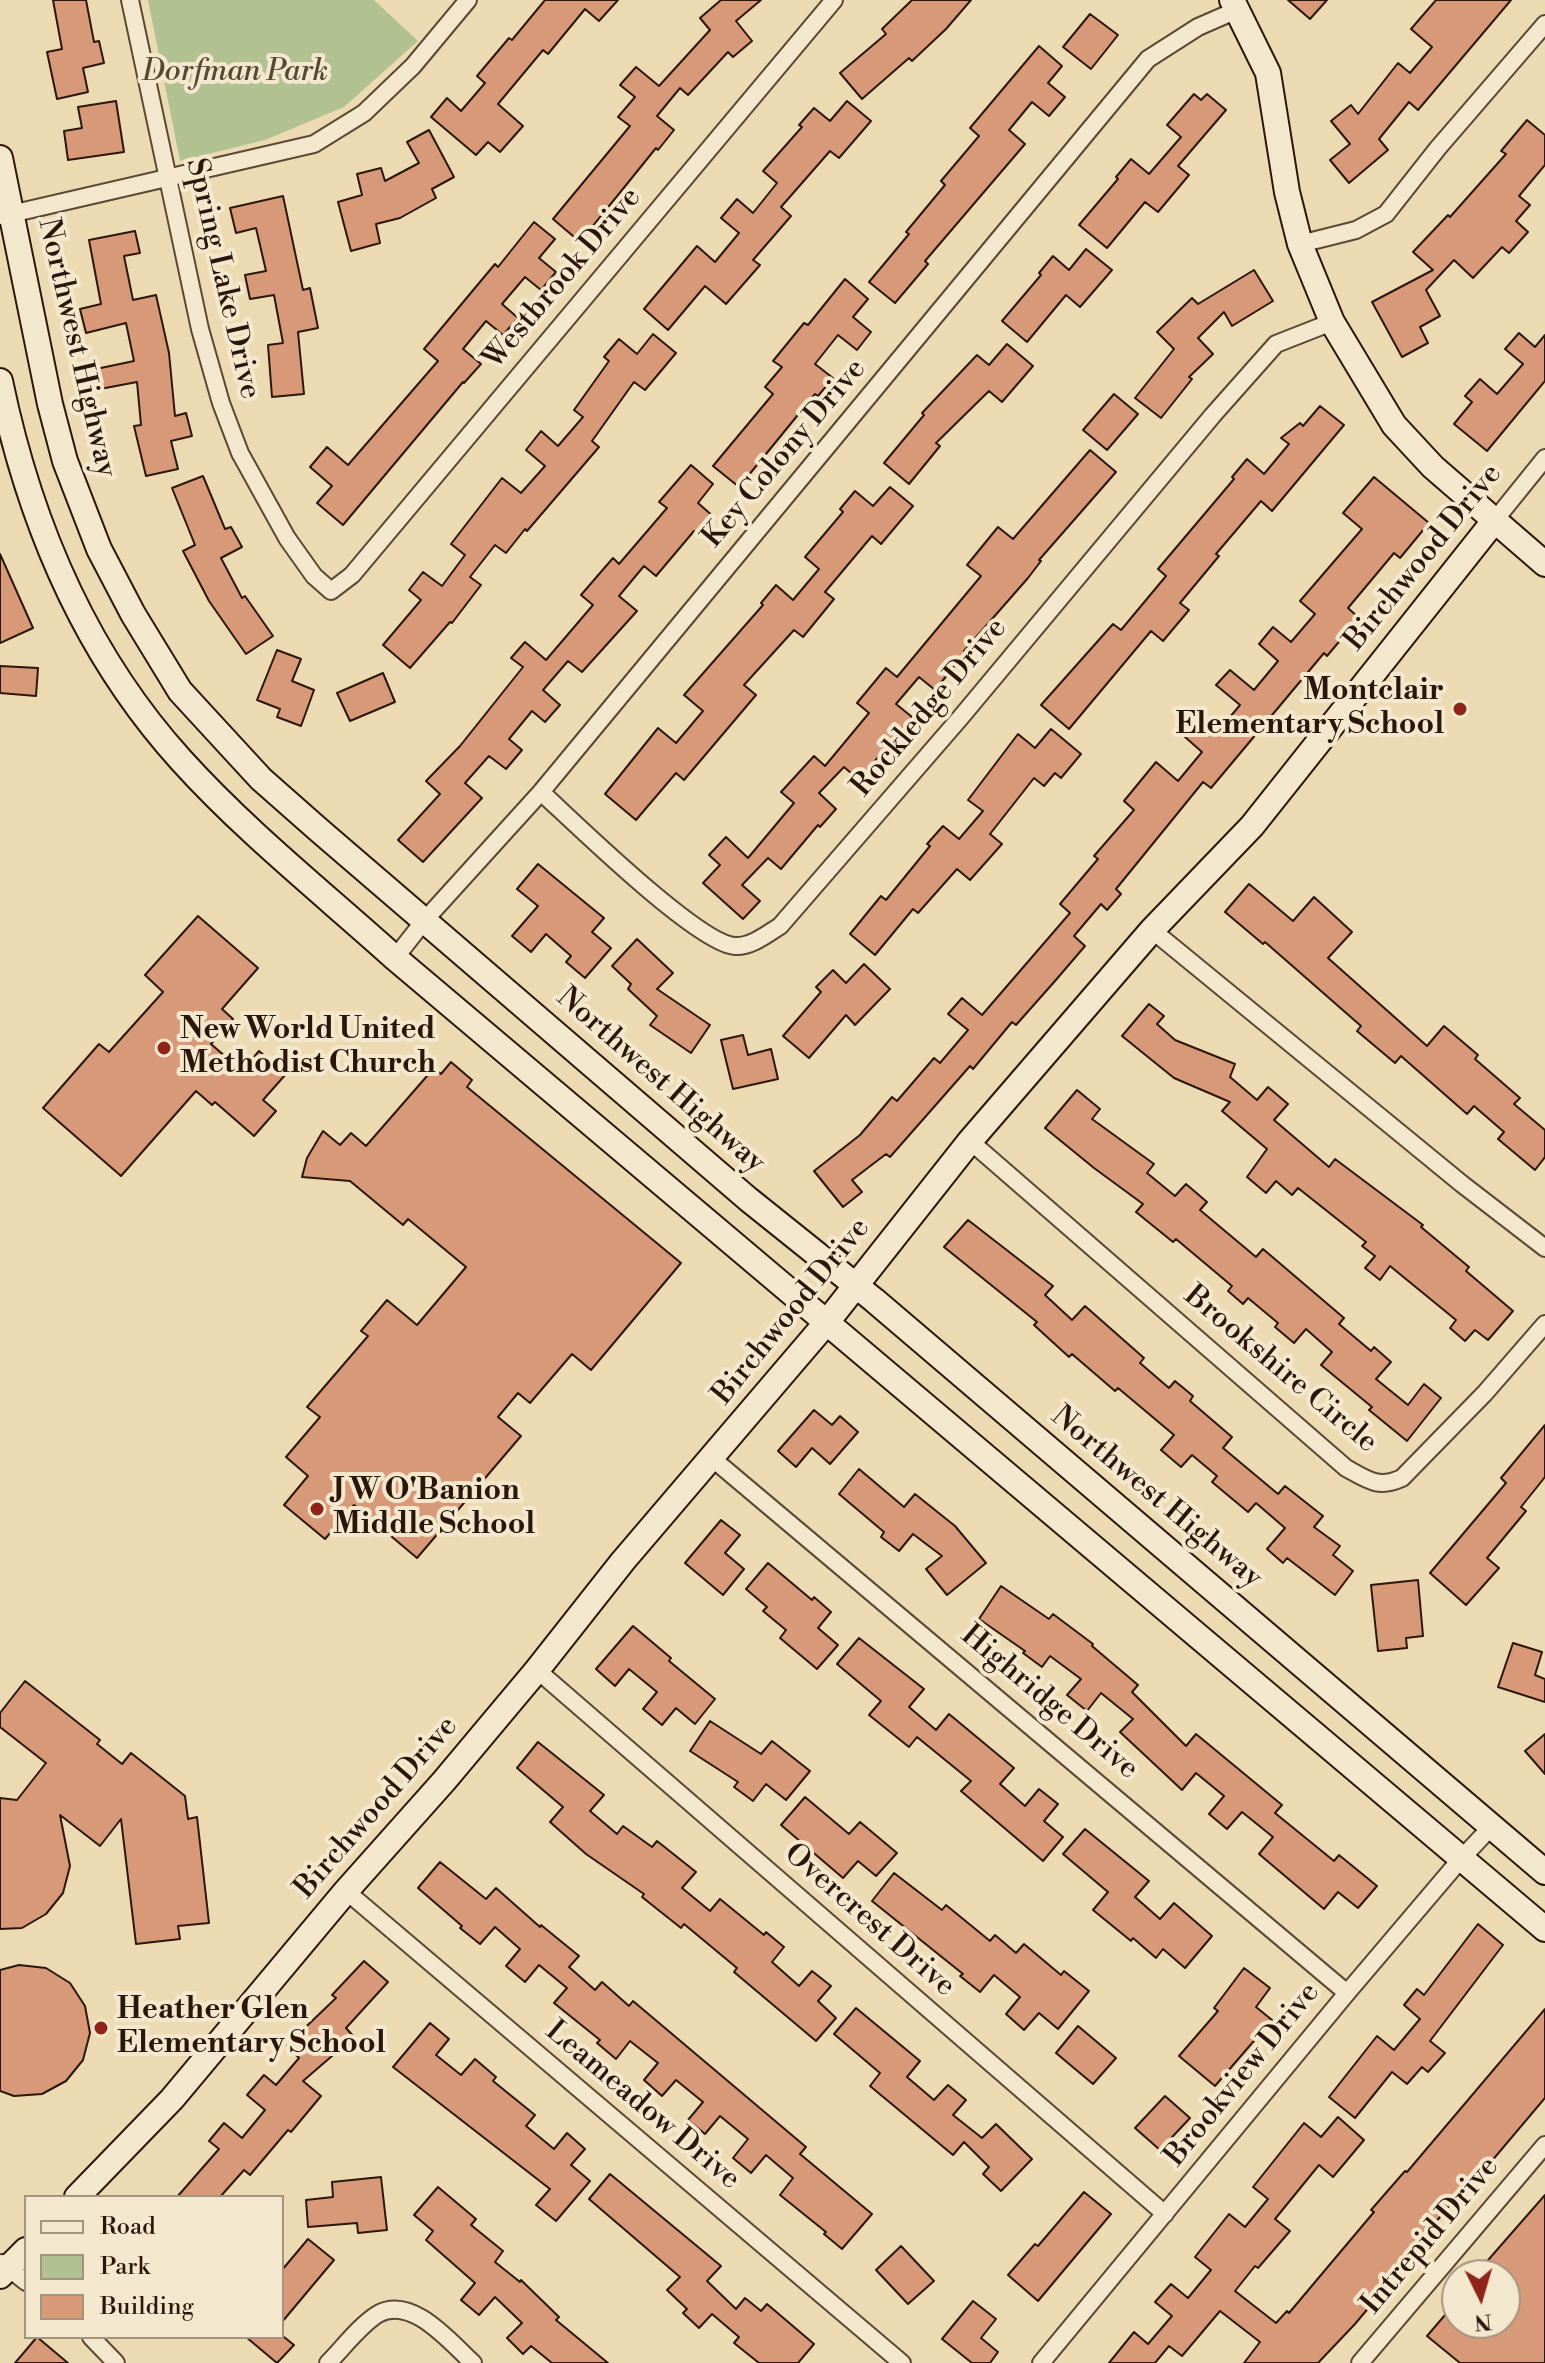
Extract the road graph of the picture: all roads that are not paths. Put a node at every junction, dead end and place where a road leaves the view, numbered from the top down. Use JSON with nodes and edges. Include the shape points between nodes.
{"nodes":[{"id":1,"x":130,"y":0,"type":"edge"},
{"id":2,"x":468,"y":0,"type":"edge"},
{"id":3,"x":834,"y":0,"type":"edge"},
{"id":4,"x":1234,"y":5,"type":"edge"},
{"id":5,"x":1545,"y":24,"type":"edge"},
{"id":6,"x":0,"y":158,"type":"edge"},
{"id":7,"x":169,"y":179,"type":"junction"},
{"id":8,"x":6,"y":215,"type":"edge"},
{"id":9,"x":1300,"y":244,"type":"junction"},
{"id":10,"x":1332,"y":322,"type":"junction"},
{"id":11,"x":0,"y":381,"type":"edge"},
{"id":12,"x":1545,"y":458,"type":"edge"},
{"id":13,"x":1495,"y":520,"type":"junction"},
{"id":14,"x":1545,"y":564,"type":"edge"},
{"id":15,"x":331,"y":591,"type":"joint"},
{"id":16,"x":541,"y":792,"type":"junction"},
{"id":17,"x":424,"y":921,"type":"junction"},
{"id":18,"x":1152,"y":930,"type":"junction"},
{"id":19,"x":395,"y":958,"type":"junction"},
{"id":20,"x":970,"y":1141,"type":"junction"},
{"id":21,"x":1545,"y":1248,"type":"edge"},
{"id":22,"x":856,"y":1285,"type":"junction"},
{"id":23,"x":827,"y":1322,"type":"junction"},
{"id":24,"x":1545,"y":1324,"type":"edge"},
{"id":25,"x":713,"y":1459,"type":"junction"},
{"id":26,"x":537,"y":1670,"type":"junction"},
{"id":27,"x":1492,"y":1826,"type":"junction"},
{"id":28,"x":1460,"y":1860,"type":"junction"},
{"id":29,"x":1545,"y":1872,"type":"edge"},
{"id":30,"x":346,"y":1891,"type":"junction"},
{"id":31,"x":1545,"y":1929,"type":"edge"},
{"id":32,"x":1347,"y":1993,"type":"junction"},
{"id":33,"x":1545,"y":2145,"type":"edge"},
{"id":34,"x":79,"y":2195,"type":"edge"},
{"id":35,"x":1165,"y":2214,"type":"junction"},
{"id":36,"x":24,"y":2253,"type":"edge"},
{"id":37,"x":9,"y":2272,"type":"edge"},
{"id":38,"x":93,"y":2339,"type":"edge"},
{"id":39,"x":116,"y":2363,"type":"edge"},
{"id":40,"x":328,"y":2363,"type":"edge"},
{"id":41,"x":473,"y":2363,"type":"edge"},
{"id":42,"x":902,"y":2363,"type":"edge"},
{"id":43,"x":1041,"y":2363,"type":"edge"},
{"id":44,"x":1360,"y":2363,"type":"edge"}],
"edges":[{"from":1,"to":7,"type":"street","name":"Spring Lake Drive"},
{"from":2,"to":7,"type":"street","via":[[413,66],[364,113],[314,144]]},
{"from":3,"to":15,"type":"street","name":"Westbrook Drive","via":[[352,575]]},
{"from":4,"to":9,"type":"main road","via":[[1268,73]]},
{"from":4,"to":16,"type":"street","name":"Key Colony Drive","via":[[1148,59]]},
{"from":5,"to":9,"type":"street","via":[[1386,214],[1356,230]]},
{"from":6,"to":8,"type":"main road","name":"Northwest Highway"},
{"from":7,"to":8,"type":"street"},
{"from":7,"to":15,"type":"street","name":"Spring Lake Drive","via":[[200,329],[240,453],[287,538]]},
{"from":8,"to":17,"type":"main road","name":"Northwest Highway","via":[[65,461],[99,549],[133,614],[180,691],[261,779]]},
{"from":9,"to":10,"type":"main road"},
{"from":10,"to":13,"type":"main road","via":[[1394,425]]},
{"from":10,"to":16,"type":"street","name":"Rockledge Drive","via":[[1276,344],[780,926],[759,939],[737,946],[708,936]]},
{"from":11,"to":19,"type":"main road","via":[[25,483],[59,573],[91,637],[141,712],[218,798]]},
{"from":12,"to":13,"type":"street","name":"Birchwood Drive"},
{"from":13,"to":14,"type":"main road"},
{"from":13,"to":18,"type":"main road","name":"Birchwood Drive","via":[[1252,826]]},
{"from":16,"to":17,"type":"street","name":"Key Colony Drive"},
{"from":17,"to":19,"type":"street","name":"Key Colony Drive"},
{"from":17,"to":22,"type":"main road","name":"Northwest Highway"},
{"from":18,"to":20,"type":"main road","name":"Birchwood Drive"},
{"from":18,"to":21,"type":"street"},
{"from":19,"to":23,"type":"main road"},
{"from":20,"to":22,"type":"main road","name":"Birchwood Drive"},
{"from":20,"to":24,"type":"street","name":"Brookshire Circle","via":[[1346,1468],[1373,1483],[1388,1485],[1402,1478]]},
{"from":22,"to":23,"type":"main road","name":"Birchwood Drive"},
{"from":22,"to":27,"type":"main road","name":"Northwest Highway"},
{"from":23,"to":25,"type":"main road","name":"Birchwood Drive"},
{"from":23,"to":28,"type":"main road"},
{"from":25,"to":26,"type":"main road","name":"Birchwood Drive"},
{"from":25,"to":32,"type":"street","name":"Highridge Drive"},
{"from":26,"to":30,"type":"main road","name":"Birchwood Drive"},
{"from":26,"to":35,"type":"street","name":"Overcrest Drive"},
{"from":27,"to":28,"type":"street","name":"Brookview Drive"},
{"from":27,"to":29,"type":"main road","name":"Northwest Highway"},
{"from":28,"to":31,"type":"main road"},
{"from":28,"to":32,"type":"street","name":"Brookview Drive"},
{"from":30,"to":34,"type":"main road","name":"Birchwood Drive","via":[[172,2099]]},
{"from":30,"to":42,"type":"street","name":"Leameadow Drive"},
{"from":32,"to":35,"type":"street","name":"Brookview Drive"},
{"from":33,"to":44,"type":"street","name":"Intrepid Drive"},
{"from":35,"to":43,"type":"street","name":"Brookview Drive"},
{"from":36,"to":37,"type":"main road"},
{"from":38,"to":39,"type":"street"},
{"from":40,"to":41,"type":"street","via":[[378,2314],[396,2308],[417,2313]]}]}
